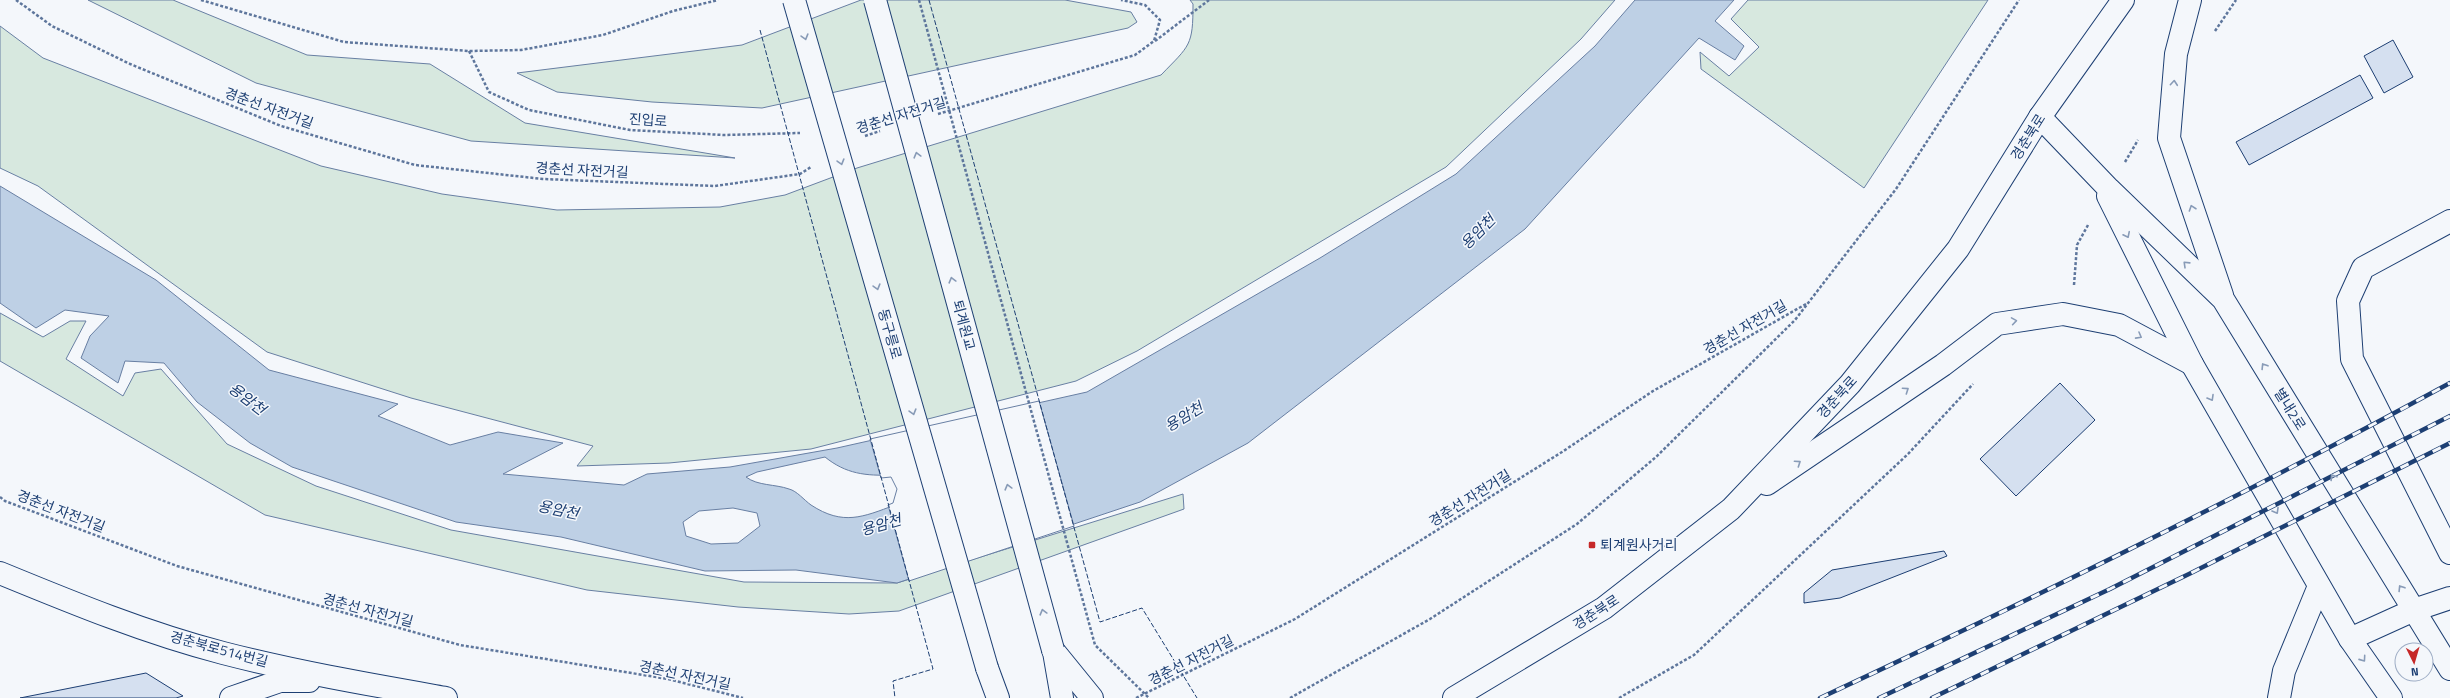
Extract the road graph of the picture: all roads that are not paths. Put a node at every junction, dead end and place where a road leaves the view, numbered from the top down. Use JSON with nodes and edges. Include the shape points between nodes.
{"nodes":[{"id":1,"x":794,"y":0,"type":"edge"},
{"id":2,"x":875,"y":0,"type":"edge"},
{"id":3,"x":2123,"y":0,"type":"edge"},
{"id":4,"x":2190,"y":0,"type":"edge"},
{"id":5,"x":2040,"y":117,"type":"junction"},
{"id":6,"x":2096,"y":176,"type":"junction"},
{"id":7,"x":2450,"y":221,"type":"edge"},
{"id":8,"x":2223,"y":298,"type":"junction"},
{"id":9,"x":2192,"y":364,"type":"junction"},
{"id":10,"x":1731,"y":509,"type":"junction"},
{"id":11,"x":2450,"y":553,"type":"edge"},
{"id":12,"x":0,"y":573,"type":"edge"},
{"id":13,"x":2319,"y":586,"type":"junction"},
{"id":14,"x":2450,"y":598,"type":"edge"},
{"id":15,"x":2414,"y":610,"type":"junction"},
{"id":16,"x":2350,"y":639,"type":"junction"},
{"id":17,"x":1053,"y":650,"type":"junction"},
{"id":18,"x":987,"y":668,"type":"junction"},
{"id":19,"x":2450,"y":669,"type":"edge"},
{"id":20,"x":353,"y":681,"type":"junction"},
{"id":21,"x":231,"y":698,"type":"edge"},
{"id":22,"x":372,"y":698,"type":"edge"},
{"id":23,"x":446,"y":698,"type":"edge"},
{"id":24,"x":985,"y":698,"type":"edge"},
{"id":25,"x":998,"y":698,"type":"edge"},
{"id":26,"x":1062,"y":698,"type":"edge"},
{"id":27,"x":1092,"y":698,"type":"edge"},
{"id":28,"x":1454,"y":698,"type":"edge"},
{"id":29,"x":2279,"y":698,"type":"edge"},
{"id":30,"x":2391,"y":698,"type":"edge"}],
"edges":[{"from":1,"to":18,"type":"street","name":"동구릉로","one_way":true,"bridge":true},
{"from":17,"to":2,"type":"street","name":"퇴계원교","one_way":true,"bridge":true},
{"from":3,"to":5,"type":"street","name":"경춘북로"},
{"from":8,"to":4,"type":"street","one_way":true,"via":[[2169,138],[2176,54]]},
{"from":5,"to":6,"type":"street","name":"별내2로"},
{"from":5,"to":10,"type":"street","name":"경춘북로","via":[[1958,249],[1850,384]]},
{"from":8,"to":6,"type":"street","name":"별내2로","one_way":true},
{"from":6,"to":9,"type":"street","name":"별내2로","one_way":true},
{"from":7,"to":11,"type":"street","via":[[2363,268],[2348,300],[2352,360]]},
{"from":15,"to":8,"type":"street","name":"별내2로","one_way":true},
{"from":10,"to":9,"type":"street","one_way":true,"via":[[1943,365],[1997,324],[2063,314],[2119,325]]},
{"from":9,"to":13,"type":"street","name":"별내2로","one_way":true},
{"from":10,"to":28,"type":"street","name":"경춘북로","via":[[1604,608]]},
{"from":12,"to":20,"type":"street","name":"경춘북로514번길","via":[[95,612],[223,653]]},
{"from":13,"to":16,"type":"street","name":"별내2로"},
{"from":13,"to":29,"type":"street","via":[[2284,671]]},
{"from":14,"to":15,"type":"street"},
{"from":15,"to":16,"type":"street"},
{"from":15,"to":19,"type":"street","name":"별내2로"},
{"from":16,"to":30,"type":"street","name":"별내2로","one_way":true},
{"from":17,"to":26,"type":"street","name":"퇴계원교"},
{"from":17,"to":27,"type":"street"},
{"from":18,"to":24,"type":"street"},
{"from":18,"to":25,"type":"street","name":"동구릉로"},
{"from":20,"to":21,"type":"street","via":[[280,681]]},
{"from":20,"to":22,"type":"street"},
{"from":20,"to":23,"type":"street","name":"경춘북로514번길"}]}
